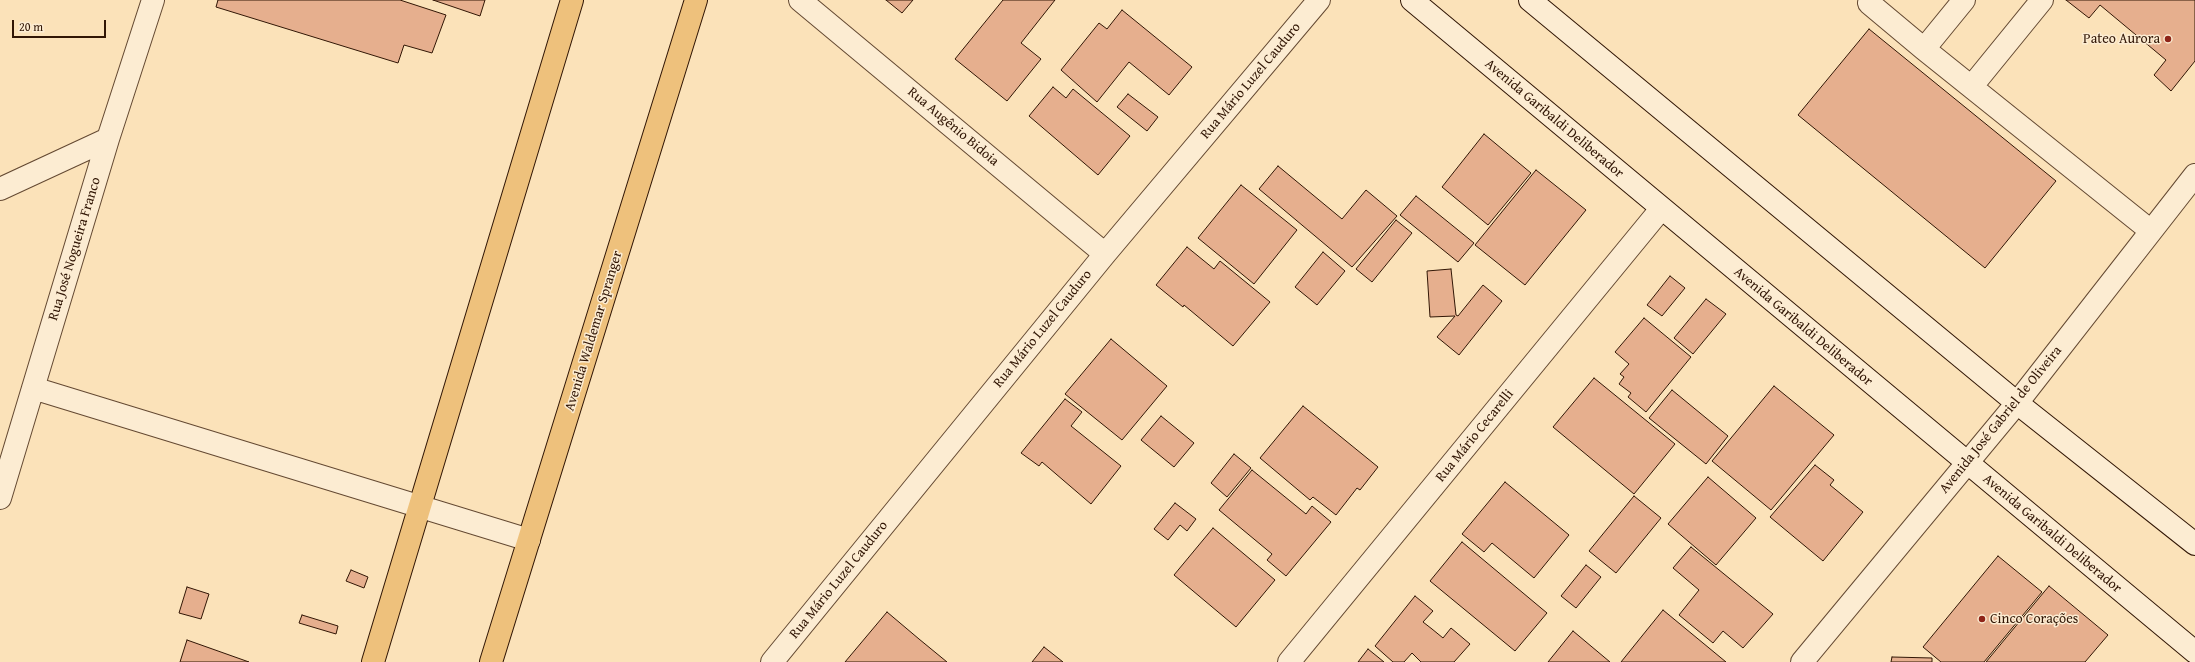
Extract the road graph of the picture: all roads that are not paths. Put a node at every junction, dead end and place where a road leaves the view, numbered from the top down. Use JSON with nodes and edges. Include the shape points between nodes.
{"nodes":[{"id":1,"x":153,"y":0,"type":"edge"},
{"id":2,"x":572,"y":0,"type":"edge"},
{"id":3,"x":696,"y":0,"type":"edge"},
{"id":4,"x":800,"y":0,"type":"edge"},
{"id":5,"x":1318,"y":0,"type":"edge"},
{"id":6,"x":1412,"y":0,"type":"edge"},
{"id":7,"x":1530,"y":0,"type":"edge"},
{"id":8,"x":1871,"y":0,"type":"edge"},
{"id":9,"x":1964,"y":0,"type":"edge"},
{"id":10,"x":2042,"y":0,"type":"edge"},
{"id":11,"x":1924,"y":49,"type":"junction"},
{"id":12,"x":1972,"y":86,"type":"junction"},
{"id":13,"x":108,"y":139,"type":"junction"},
{"id":14,"x":2195,"y":175,"type":"edge"},
{"id":15,"x":0,"y":189,"type":"edge"},
{"id":16,"x":1661,"y":209,"type":"junction"},
{"id":17,"x":2151,"y":231,"type":"junction"},
{"id":18,"x":1105,"y":254,"type":"junction"},
{"id":19,"x":33,"y":388,"type":"junction"},
{"id":20,"x":2017,"y":403,"type":"junction"},
{"id":21,"x":1967,"y":462,"type":"junction"},
{"id":22,"x":0,"y":498,"type":"edge"},
{"id":23,"x":421,"y":506,"type":"junction"},
{"id":24,"x":529,"y":540,"type":"junction"},
{"id":25,"x":2195,"y":544,"type":"edge"},
{"id":26,"x":2195,"y":652,"type":"edge"},
{"id":27,"x":373,"y":662,"type":"edge"},
{"id":28,"x":491,"y":662,"type":"edge"},
{"id":29,"x":772,"y":662,"type":"edge"},
{"id":30,"x":1289,"y":662,"type":"edge"},
{"id":31,"x":1802,"y":662,"type":"edge"}],
"edges":[{"from":1,"to":13,"type":"street","name":"Rua José Nogueira Franco"},
{"from":2,"to":23,"type":"main road"},
{"from":3,"to":24,"type":"main road","name":"Avenida Waldemar Spranger"},
{"from":4,"to":18,"type":"street","name":"Rua Augênio Bidoia"},
{"from":5,"to":18,"type":"street","name":"Rua Mário Luzel Cauduro"},
{"from":6,"to":16,"type":"street","name":"Avenida Garibaldi Deliberador"},
{"from":7,"to":20,"type":"street"},
{"from":8,"to":11,"type":"street","via":[[1869,3]]},
{"from":9,"to":11,"type":"street"},
{"from":10,"to":12,"type":"street"},
{"from":11,"to":12,"type":"street"},
{"from":12,"to":17,"type":"street","via":[[2077,174]]},
{"from":13,"to":15,"type":"street"},
{"from":13,"to":19,"type":"street","name":"Rua José Nogueira Franco"},
{"from":14,"to":17,"type":"street","name":"Avenida José Gabriel de Oliveira"},
{"from":16,"to":21,"type":"street","name":"Avenida Garibaldi Deliberador"},
{"from":16,"to":30,"type":"street","name":"Rua Mário Cecarelli"},
{"from":17,"to":20,"type":"street","name":"Avenida José Gabriel de Oliveira"},
{"from":18,"to":29,"type":"street","name":"Rua Mário Luzel Cauduro"},
{"from":19,"to":22,"type":"street","name":"Rua José Nogueira Franco"},
{"from":19,"to":23,"type":"street"},
{"from":20,"to":21,"type":"street","name":"Avenida José Gabriel de Oliveira"},
{"from":20,"to":25,"type":"street"},
{"from":21,"to":26,"type":"street","name":"Avenida Garibaldi Deliberador"},
{"from":21,"to":31,"type":"street","name":"Avenida José Gabriel de Oliveira"},
{"from":23,"to":24,"type":"street"},
{"from":23,"to":27,"type":"main road"},
{"from":24,"to":28,"type":"main road","name":"Avenida Waldemar Spranger"}]}
